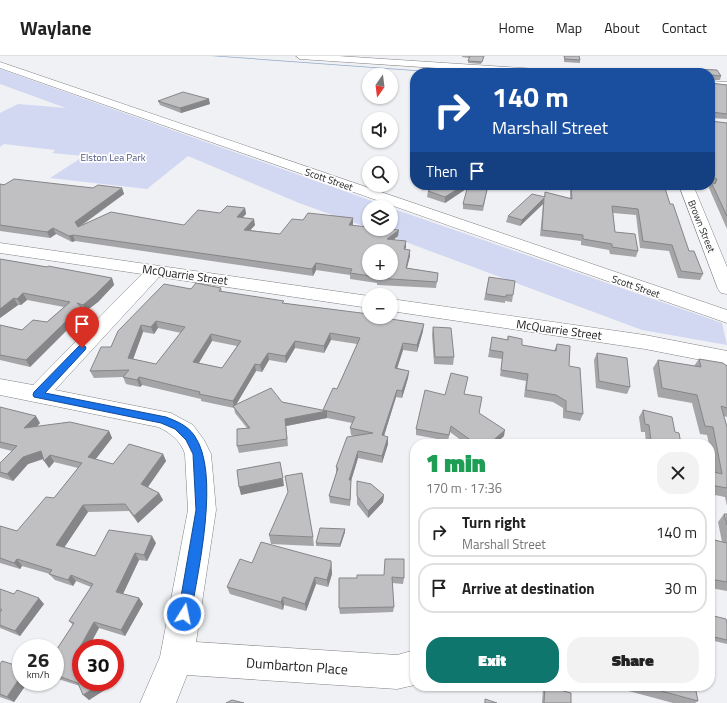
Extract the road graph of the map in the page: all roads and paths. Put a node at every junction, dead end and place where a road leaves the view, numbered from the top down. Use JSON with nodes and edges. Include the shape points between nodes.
{"nodes":[{"id":1,"x":300,"y":56,"type":"edge"},
{"id":2,"x":0,"y":65,"type":"edge"},
{"id":3,"x":511,"y":68,"type":"edge"},
{"id":4,"x":715,"y":84,"type":"edge"},
{"id":5,"x":727,"y":85,"type":"edge"},
{"id":6,"x":688,"y":190,"type":"edge"},
{"id":7,"x":0,"y":248,"type":"edge"},
{"id":8,"x":155,"y":271,"type":"junction"},
{"id":9,"x":727,"y":289,"type":"edge"},
{"id":10,"x":362,"y":301,"type":"edge"},
{"id":11,"x":398,"y":306,"type":"edge"},
{"id":12,"x":727,"y":317,"type":"edge"},
{"id":13,"x":727,"y":358,"type":"edge"},
{"id":14,"x":0,"y":387,"type":"edge"},
{"id":15,"x":37,"y":395,"type":"junction"},
{"id":16,"x":177,"y":658,"type":"junction"},
{"id":17,"x":410,"y":670,"type":"edge"},
{"id":18,"x":158,"y":703,"type":"edge"}],
"edges":[{"from":1,"to":3,"type":"street"},
{"from":2,"to":12,"type":"street","name":"Scott Street"},
{"from":4,"to":5,"type":"street"},
{"from":6,"to":9,"type":"street","name":"Brown Street"},
{"from":7,"to":8,"type":"street","name":"McQuarrie Street"},
{"from":8,"to":10,"type":"street","name":"McQuarrie Street"},
{"from":8,"to":15,"type":"street"},
{"from":11,"to":13,"type":"street","name":"McQuarrie Street","via":[[674,347]]},
{"from":14,"to":15,"type":"street"},
{"from":15,"to":16,"type":"street","via":[[162,419],[179,426],[195,445],[198,454],[202,510]]},
{"from":16,"to":17,"type":"street","name":"Dumbarton Place","via":[[397,672]]},
{"from":16,"to":18,"type":"street"}]}
